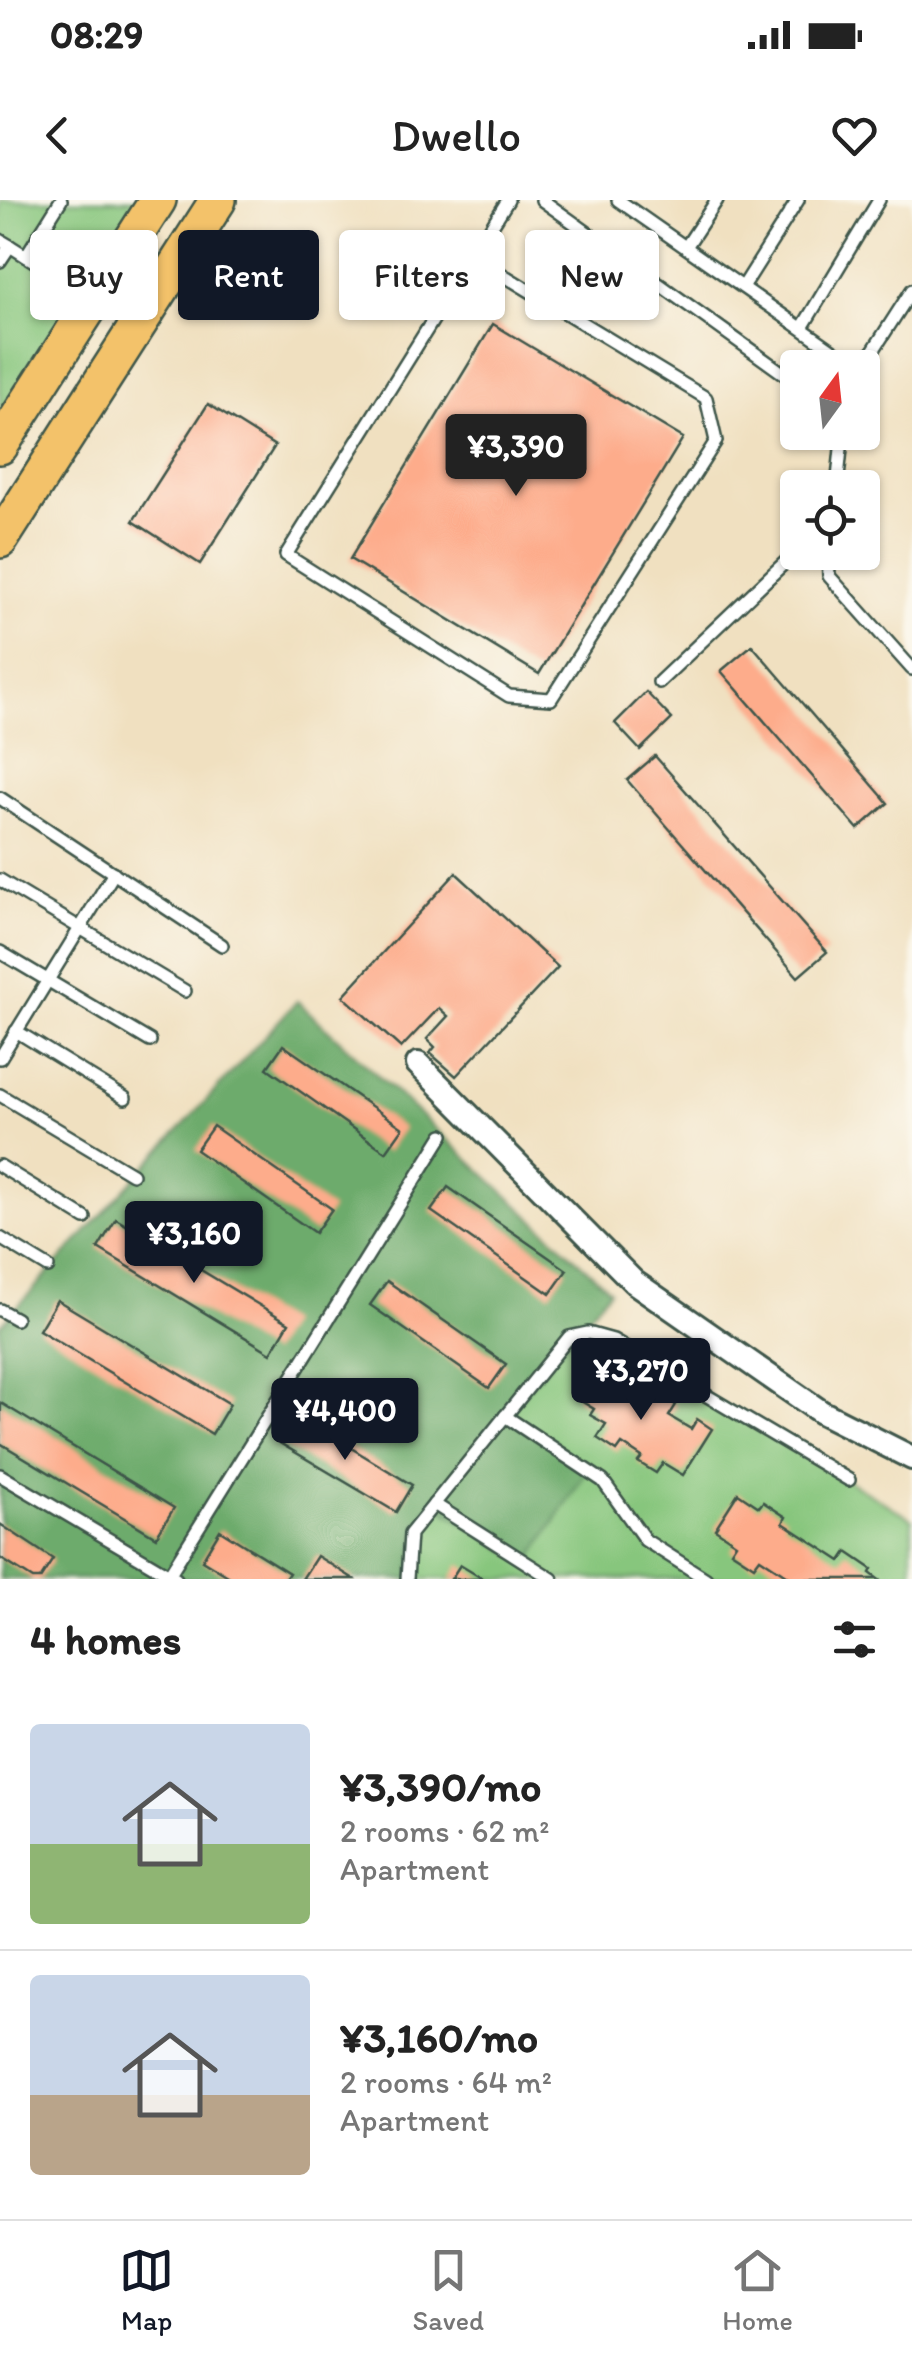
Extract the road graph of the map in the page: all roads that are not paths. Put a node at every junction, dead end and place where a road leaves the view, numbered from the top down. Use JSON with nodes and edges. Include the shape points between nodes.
{"nodes":[{"id":1,"x":61,"y":200,"type":"edge"},
{"id":2,"x":158,"y":200,"type":"edge"},
{"id":3,"x":218,"y":200,"type":"edge"},
{"id":4,"x":508,"y":200,"type":"edge"},
{"id":5,"x":542,"y":200,"type":"edge"},
{"id":6,"x":618,"y":200,"type":"edge"},
{"id":7,"x":717,"y":200,"type":"edge"},
{"id":8,"x":798,"y":200,"type":"edge"},
{"id":9,"x":879,"y":200,"type":"edge"},
{"id":10,"x":633,"y":204,"type":"edge"},
{"id":11,"x":139,"y":230,"type":"edge"},
{"id":12,"x":489,"y":230,"type":"edge"},
{"id":13,"x":5,"y":243,"type":"edge"},
{"id":14,"x":686,"y":247,"type":"junction"},
{"id":15,"x":26,"y":256,"type":"junction"},
{"id":16,"x":472,"y":256,"type":"joint"},
{"id":17,"x":30,"y":259,"type":"edge"},
{"id":18,"x":0,"y":262,"type":"edge"},
{"id":19,"x":743,"y":287,"type":"junction"},
{"id":20,"x":912,"y":290,"type":"edge"},
{"id":21,"x":79,"y":320,"type":"edge"},
{"id":22,"x":802,"y":328,"type":"junction"},
{"id":23,"x":834,"y":350,"type":"edge"},
{"id":24,"x":872,"y":350,"type":"edge"},
{"id":25,"x":780,"y":371,"type":"edge"},
{"id":26,"x":0,"y":446,"type":"edge"},
{"id":27,"x":0,"y":540,"type":"edge"},
{"id":28,"x":780,"y":567,"type":"edge"},
{"id":29,"x":829,"y":570,"type":"edge"},
{"id":30,"x":912,"y":669,"type":"edge"},
{"id":31,"x":659,"y":682,"type":"dead end"},
{"id":32,"x":0,"y":798,"type":"edge"},
{"id":33,"x":114,"y":873,"type":"junction"},
{"id":34,"x":0,"y":880,"type":"edge"},
{"id":35,"x":80,"y":928,"type":"junction"},
{"id":36,"x":222,"y":945,"type":"dead end"},
{"id":37,"x":0,"y":952,"type":"edge"},
{"id":38,"x":48,"y":980,"type":"junction"},
{"id":39,"x":186,"y":991,"type":"dead end"},
{"id":40,"x":16,"y":1030,"type":"junction"},
{"id":41,"x":150,"y":1042,"type":"dead end"},
{"id":42,"x":0,"y":1058,"type":"edge"},
{"id":43,"x":418,"y":1064,"type":"dead end"},
{"id":44,"x":0,"y":1094,"type":"edge"},
{"id":45,"x":125,"y":1098,"type":"dead end"},
{"id":46,"x":443,"y":1135,"type":"dead end"},
{"id":47,"x":0,"y":1166,"type":"edge"},
{"id":48,"x":132,"y":1174,"type":"dead end"},
{"id":49,"x":85,"y":1218,"type":"dead end"},
{"id":50,"x":0,"y":1238,"type":"edge"},
{"id":51,"x":48,"y":1266,"type":"dead end"},
{"id":52,"x":0,"y":1310,"type":"edge"},
{"id":53,"x":16,"y":1319,"type":"dead end"},
{"id":54,"x":505,"y":1416,"type":"junction"},
{"id":55,"x":912,"y":1458,"type":"edge"},
{"id":56,"x":0,"y":1475,"type":"edge"},
{"id":57,"x":849,"y":1480,"type":"dead end"},
{"id":58,"x":434,"y":1504,"type":"junction"},
{"id":59,"x":172,"y":1577,"type":"edge"},
{"id":60,"x":407,"y":1579,"type":"edge"},
{"id":61,"x":552,"y":1579,"type":"edge"},
{"id":62,"x":706,"y":1579,"type":"edge"}],
"edges":[{"from":1,"to":15,"type":"lane"},
{"from":2,"to":11,"type":"main road"},
{"from":3,"to":27,"type":"main road"},
{"from":4,"to":12,"type":"lane"},
{"from":5,"to":25,"type":"lane"},
{"from":6,"to":10,"type":"lane"},
{"from":7,"to":14,"type":"lane"},
{"from":8,"to":19,"type":"lane"},
{"from":9,"to":22,"type":"lane"},
{"from":10,"to":14,"type":"lane"},
{"from":13,"to":15,"type":"lane"},
{"from":13,"to":18,"type":"lane"},
{"from":14,"to":19,"type":"lane"},
{"from":15,"to":17,"type":"lane"},
{"from":16,"to":16,"type":"lane","via":[[286,555],[509,696],[552,699],[716,441],[706,398]]},
{"from":19,"to":22,"type":"lane"},
{"from":20,"to":24,"type":"lane"},
{"from":21,"to":26,"type":"main road","via":[[16,410]]},
{"from":22,"to":23,"type":"lane"},
{"from":28,"to":31,"type":"lane"},
{"from":29,"to":30,"type":"lane"},
{"from":32,"to":33,"type":"lane"},
{"from":33,"to":35,"type":"lane"},
{"from":33,"to":36,"type":"lane"},
{"from":34,"to":35,"type":"lane"},
{"from":35,"to":38,"type":"lane"},
{"from":35,"to":39,"type":"lane"},
{"from":37,"to":38,"type":"lane"},
{"from":38,"to":40,"type":"lane"},
{"from":38,"to":41,"type":"lane"},
{"from":40,"to":42,"type":"lane"},
{"from":40,"to":45,"type":"lane"},
{"from":43,"to":55,"type":"street","via":[[634,1282],[822,1412]]},
{"from":44,"to":48,"type":"lane"},
{"from":46,"to":59,"type":"lane"},
{"from":47,"to":49,"type":"lane"},
{"from":50,"to":51,"type":"lane"},
{"from":52,"to":53,"type":"lane"},
{"from":54,"to":57,"type":"lane","via":[[568,1337],[588,1333],[613,1340]]},
{"from":54,"to":58,"type":"lane"},
{"from":54,"to":62,"type":"lane","via":[[603,1481],[645,1540]]},
{"from":56,"to":59,"type":"lane"},
{"from":58,"to":60,"type":"lane","via":[[410,1534]]},
{"from":58,"to":61,"type":"lane"}]}
